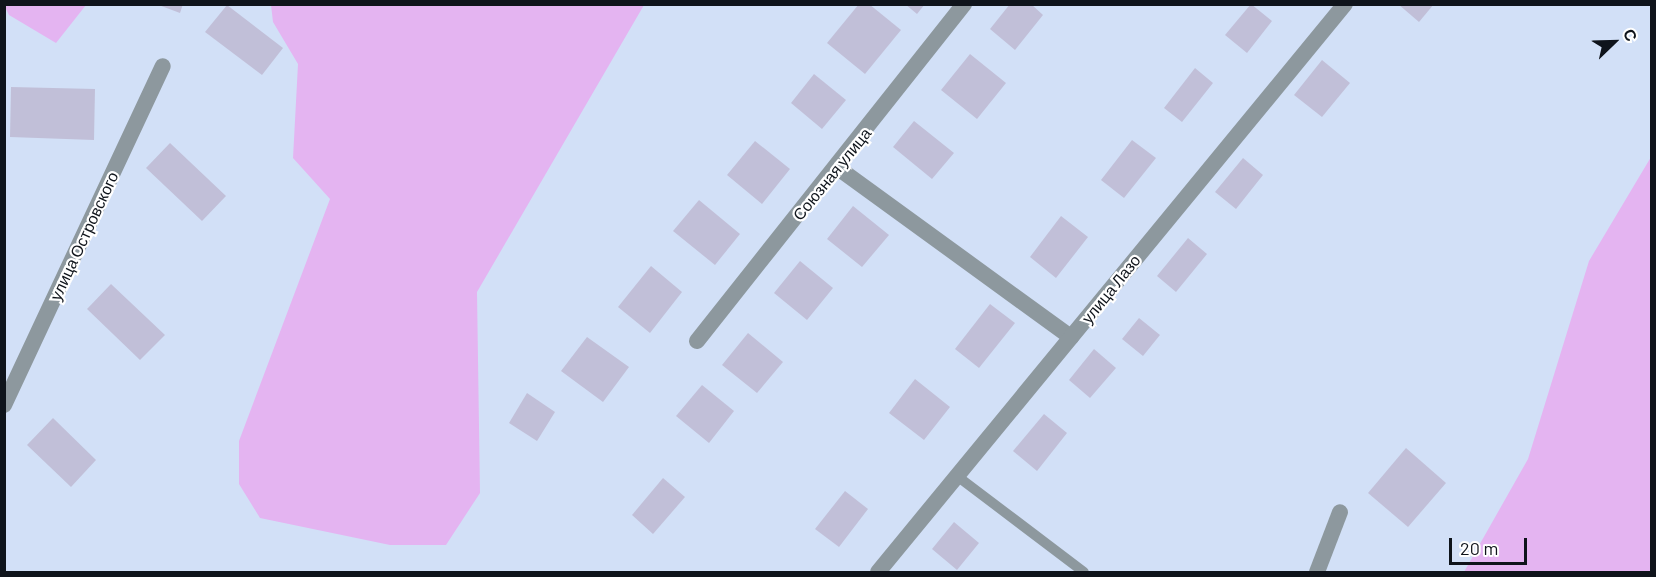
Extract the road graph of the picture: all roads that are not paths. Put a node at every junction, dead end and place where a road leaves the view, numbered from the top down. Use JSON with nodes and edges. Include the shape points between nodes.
{"nodes":[{"id":1,"x":963,"y":4,"type":"edge"},
{"id":2,"x":1345,"y":4,"type":"edge"},
{"id":3,"x":164,"y":66,"type":"dead end"},
{"id":4,"x":838,"y":168,"type":"junction"},
{"id":5,"x":1071,"y":337,"type":"junction"},
{"id":6,"x":696,"y":341,"type":"dead end"},
{"id":7,"x":4,"y":405,"type":"edge"},
{"id":8,"x":957,"y":476,"type":"junction"},
{"id":9,"x":1340,"y":513,"type":"dead end"},
{"id":10,"x":878,"y":573,"type":"edge"},
{"id":11,"x":1084,"y":573,"type":"edge"},
{"id":12,"x":1317,"y":573,"type":"edge"}],
"edges":[{"from":1,"to":4,"type":"street","name":"Союзная улица"},
{"from":2,"to":5,"type":"street","name":"улица Лазо"},
{"from":3,"to":7,"type":"street","name":"улица Островского"},
{"from":4,"to":5,"type":"street"},
{"from":4,"to":6,"type":"street","name":"Союзная улица"},
{"from":5,"to":8,"type":"street","name":"улица Лазо"},
{"from":8,"to":10,"type":"street","name":"улица Лазо"},
{"from":8,"to":11,"type":"lane"},
{"from":9,"to":12,"type":"street"}]}
